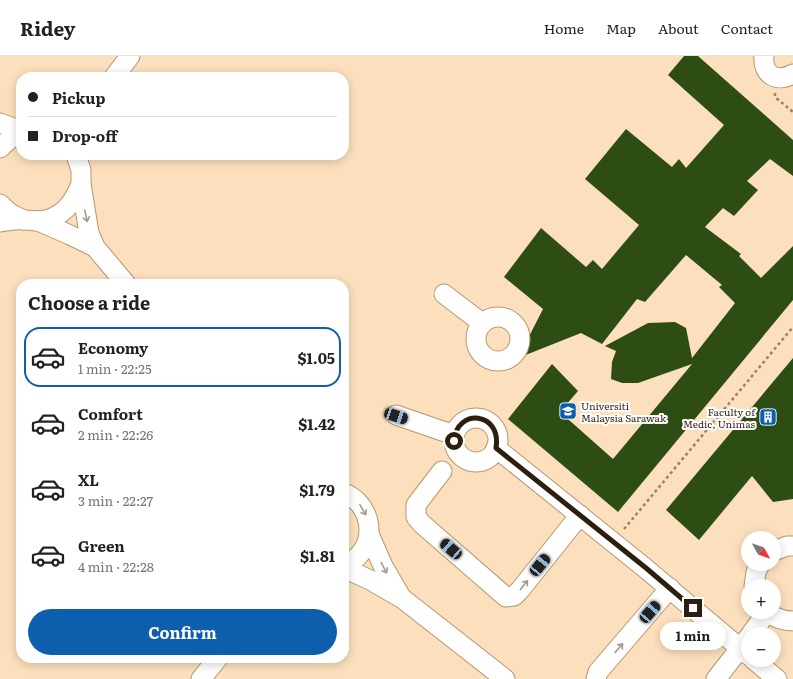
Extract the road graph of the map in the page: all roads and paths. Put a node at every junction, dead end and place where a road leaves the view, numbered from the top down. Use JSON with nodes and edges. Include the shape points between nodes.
{"nodes":[{"id":1,"x":130,"y":56,"type":"edge"},
{"id":2,"x":764,"y":56,"type":"edge"},
{"id":3,"x":118,"y":72,"type":"edge"},
{"id":4,"x":793,"y":74,"type":"edge"},
{"id":5,"x":0,"y":123,"type":"edge"},
{"id":6,"x":16,"y":130,"type":"edge"},
{"id":7,"x":16,"y":134,"type":"edge"},
{"id":8,"x":0,"y":148,"type":"edge"},
{"id":9,"x":78,"y":160,"type":"edge"},
{"id":10,"x":81,"y":184,"type":"junction"},
{"id":11,"x":0,"y":204,"type":"edge"},
{"id":12,"x":31,"y":220,"type":"junction"},
{"id":13,"x":0,"y":222,"type":"edge"},
{"id":14,"x":95,"y":247,"type":"junction"},
{"id":15,"x":122,"y":279,"type":"edge"},
{"id":16,"x":444,"y":294,"type":"dead end"},
{"id":17,"x":482,"y":323,"type":"dead end"},
{"id":18,"x":793,"y":327,"type":"edge"},
{"id":19,"x":396,"y":416,"type":"dead end"},
{"id":20,"x":454,"y":435,"type":"junction"},
{"id":21,"x":496,"y":448,"type":"junction"},
{"id":22,"x":442,"y":471,"type":"dead end"},
{"id":23,"x":349,"y":496,"type":"edge"},
{"id":24,"x":580,"y":515,"type":"junction"},
{"id":25,"x":369,"y":534,"type":"junction"},
{"id":26,"x":614,"y":542,"type":"junction"},
{"id":27,"x":793,"y":546,"type":"edge"},
{"id":28,"x":781,"y":548,"type":"edge"},
{"id":29,"x":349,"y":564,"type":"edge"},
{"id":30,"x":349,"y":570,"type":"edge"},
{"id":31,"x":670,"y":588,"type":"junction"},
{"id":32,"x":403,"y":599,"type":"junction"},
{"id":33,"x":779,"y":619,"type":"edge"},
{"id":34,"x":793,"y":621,"type":"edge"},
{"id":35,"x":741,"y":642,"type":"edge"},
{"id":36,"x":741,"y":654,"type":"edge"},
{"id":37,"x":214,"y":663,"type":"edge"},
{"id":38,"x":766,"y":667,"type":"edge"},
{"id":39,"x":201,"y":679,"type":"edge"},
{"id":40,"x":505,"y":679,"type":"edge"},
{"id":41,"x":596,"y":679,"type":"edge"},
{"id":42,"x":716,"y":679,"type":"edge"},
{"id":43,"x":777,"y":679,"type":"edge"}],
"edges":[{"from":1,"to":3,"type":"street"},
{"from":2,"to":4,"type":"street","via":[[765,68],[774,77],[781,78]]},
{"from":5,"to":6,"type":"street"},
{"from":7,"to":8,"type":"street"},
{"from":9,"to":10,"type":"street"},
{"from":10,"to":12,"type":"street","via":[[66,210],[52,218]]},
{"from":10,"to":14,"type":"street","one_way":true},
{"from":11,"to":12,"type":"street","via":[[11,214]]},
{"from":12,"to":13,"type":"street"},
{"from":12,"to":14,"type":"street"},
{"from":14,"to":15,"type":"street"},
{"from":16,"to":17,"type":"street"},
{"from":18,"to":26,"type":"path"},
{"from":19,"to":20,"type":"street"},
{"from":20,"to":21,"type":"street","via":[[455,448],[459,454],[471,461],[486,459]]},
{"from":20,"to":21,"type":"street","via":[[458,427],[470,418],[486,420],[496,432]]},
{"from":21,"to":24,"type":"street"},
{"from":22,"to":24,"type":"street","one_way":true,"via":[[416,505],[416,517],[506,597],[514,596]]},
{"from":23,"to":25,"type":"street","one_way":true,"via":[[364,510],[369,522]]},
{"from":24,"to":26,"type":"street"},
{"from":25,"to":29,"type":"street","via":[[360,554]]},
{"from":25,"to":32,"type":"street","one_way":true,"via":[[383,566]]},
{"from":26,"to":31,"type":"street"},
{"from":27,"to":28,"type":"street"},
{"from":30,"to":32,"type":"street"},
{"from":31,"to":35,"type":"street"},
{"from":41,"to":31,"type":"street","one_way":true,"via":[[598,672]]},
{"from":32,"to":40,"type":"street"},
{"from":33,"to":34,"type":"street"},
{"from":36,"to":42,"type":"street"},
{"from":37,"to":39,"type":"street"},
{"from":38,"to":43,"type":"street"}]}
